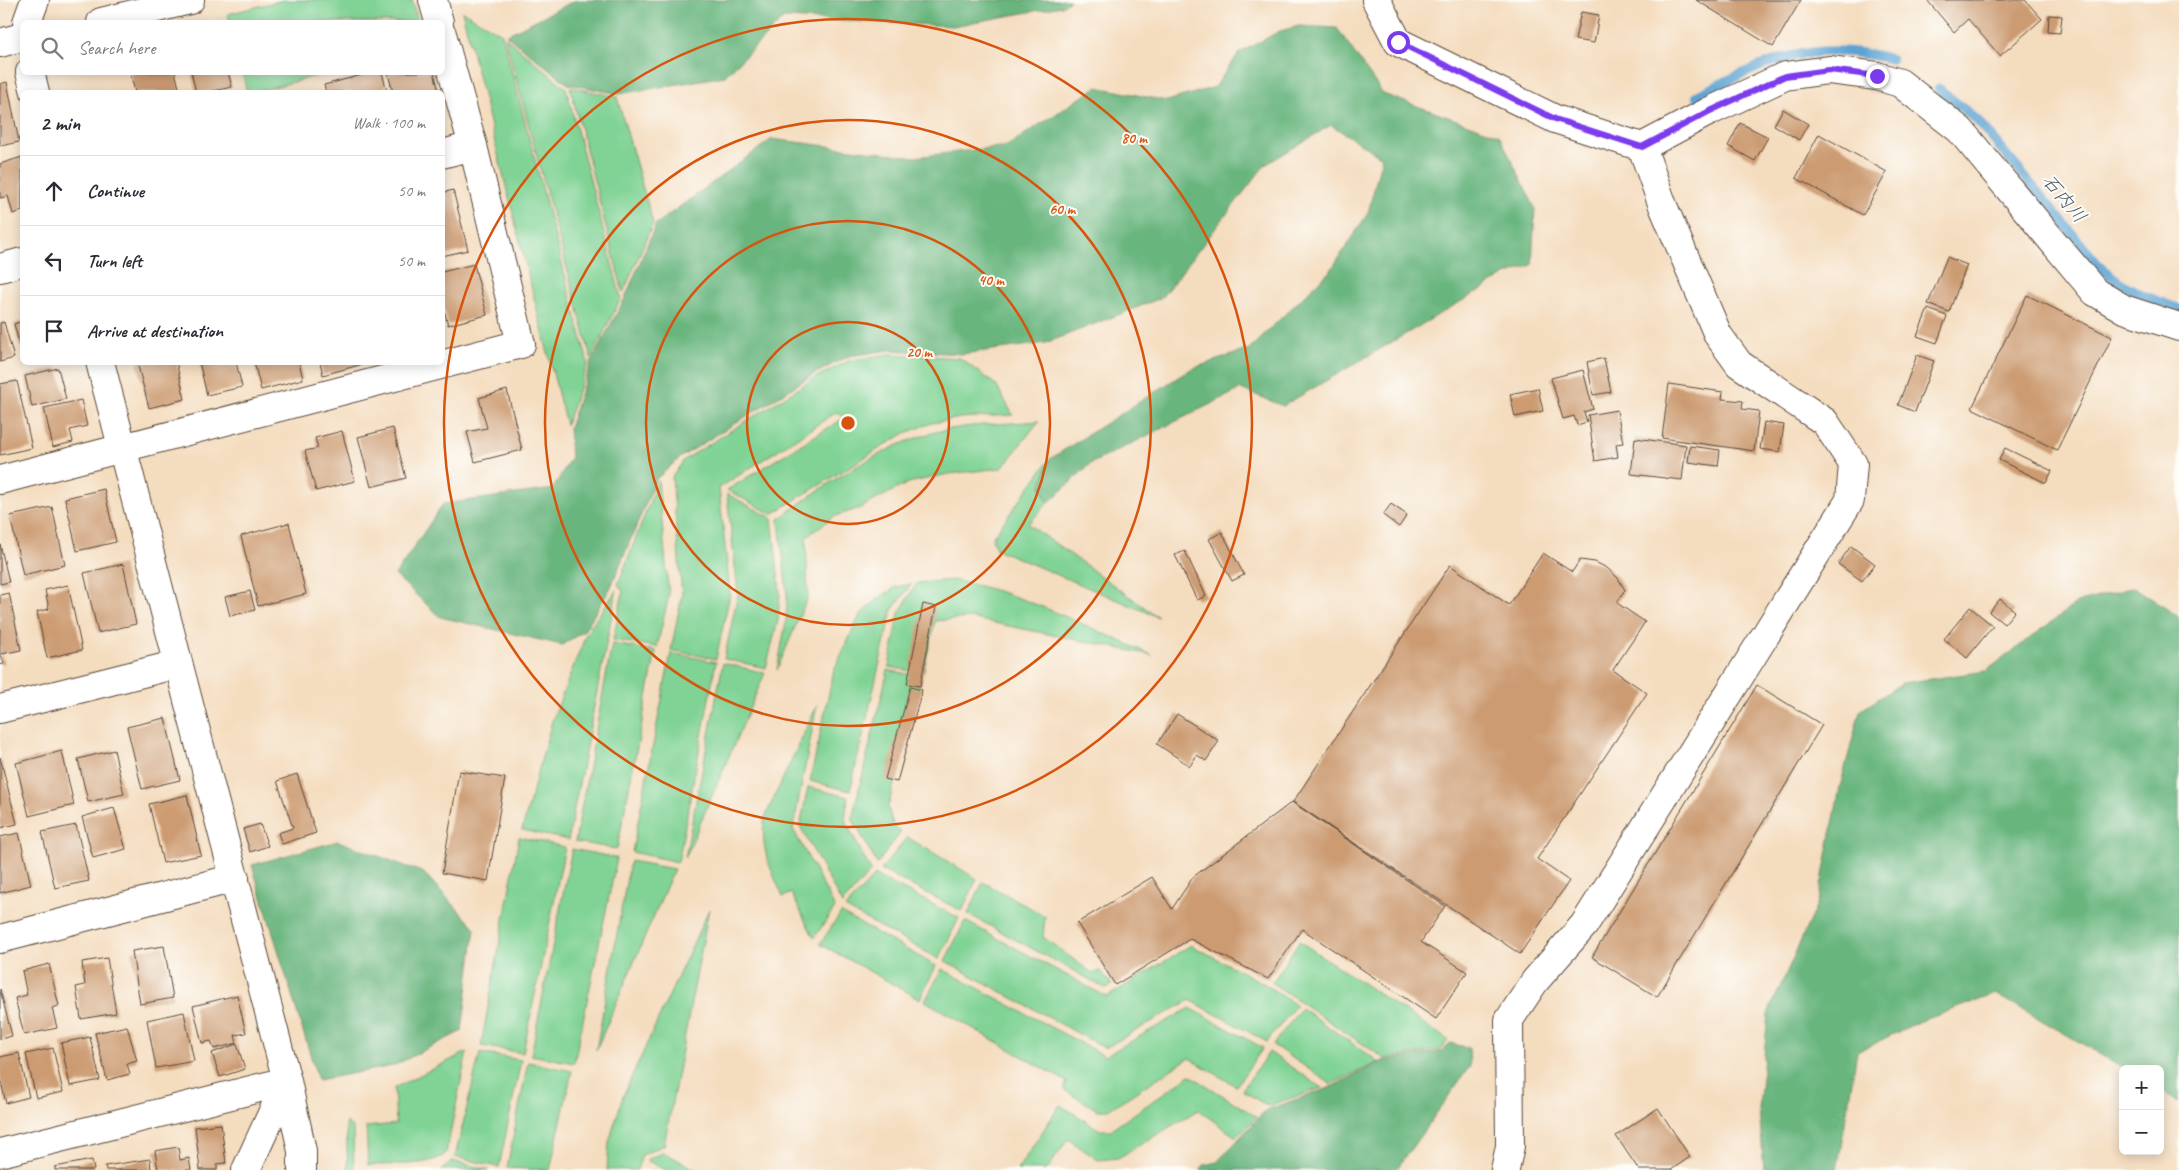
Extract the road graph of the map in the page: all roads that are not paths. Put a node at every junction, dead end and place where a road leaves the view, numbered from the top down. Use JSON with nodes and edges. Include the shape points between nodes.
{"nodes":[{"id":1,"x":34,"y":0,"type":"edge"},
{"id":2,"x":187,"y":0,"type":"edge"},
{"id":3,"x":433,"y":0,"type":"edge"},
{"id":4,"x":1376,"y":0,"type":"edge"},
{"id":5,"x":26,"y":20,"type":"edge"},
{"id":6,"x":109,"y":20,"type":"edge"},
{"id":7,"x":438,"y":20,"type":"edge"},
{"id":8,"x":445,"y":45,"type":"edge"},
{"id":9,"x":31,"y":75,"type":"edge"},
{"id":10,"x":34,"y":90,"type":"edge"},
{"id":11,"x":473,"y":146,"type":"junction"},
{"id":12,"x":1642,"y":147,"type":"junction"},
{"id":13,"x":445,"y":153,"type":"edge"},
{"id":14,"x":20,"y":263,"type":"edge"},
{"id":15,"x":0,"y":268,"type":"edge"},
{"id":16,"x":2179,"y":327,"type":"edge"},
{"id":17,"x":445,"y":364,"type":"edge"},
{"id":18,"x":101,"y":365,"type":"edge"},
{"id":19,"x":441,"y":365,"type":"edge"},
{"id":20,"x":121,"y":449,"type":"junction"},
{"id":21,"x":0,"y":480,"type":"edge"},
{"id":22,"x":178,"y":664,"type":"junction"},
{"id":23,"x":0,"y":709,"type":"edge"},
{"id":24,"x":235,"y":878,"type":"junction"},
{"id":25,"x":0,"y":939,"type":"edge"},
{"id":26,"x":287,"y":1081,"type":"junction"},
{"id":27,"x":0,"y":1153,"type":"edge"},
{"id":28,"x":246,"y":1170,"type":"edge"},
{"id":29,"x":302,"y":1170,"type":"edge"},
{"id":30,"x":1505,"y":1170,"type":"edge"}],
"edges":[{"from":1,"to":5,"type":"street"},
{"from":2,"to":6,"type":"street"},
{"from":3,"to":7,"type":"street"},
{"from":4,"to":12,"type":"street","via":[[1398,42],[1555,119]]},
{"from":8,"to":11,"type":"street"},
{"from":9,"to":10,"type":"street"},
{"from":11,"to":13,"type":"street"},
{"from":11,"to":17,"type":"street","via":[[521,344]]},
{"from":12,"to":16,"type":"street","via":[[1785,76],[1829,70],[1877,76],[1900,83],[1960,130],[2095,292],[2124,309]]},
{"from":12,"to":30,"type":"street","via":[[1663,206],[1718,335],[1739,364],[1825,422],[1853,464],[1850,500],[1584,925],[1535,981],[1509,1020],[1510,1146]]},
{"from":14,"to":15,"type":"street"},
{"from":18,"to":20,"type":"street"},
{"from":19,"to":20,"type":"street"},
{"from":20,"to":21,"type":"street"},
{"from":20,"to":22,"type":"street"},
{"from":22,"to":23,"type":"street"},
{"from":22,"to":24,"type":"street"},
{"from":24,"to":25,"type":"street"},
{"from":24,"to":26,"type":"street"},
{"from":26,"to":27,"type":"street"},
{"from":26,"to":28,"type":"street"},
{"from":26,"to":29,"type":"street","via":[[302,1152]]}]}
